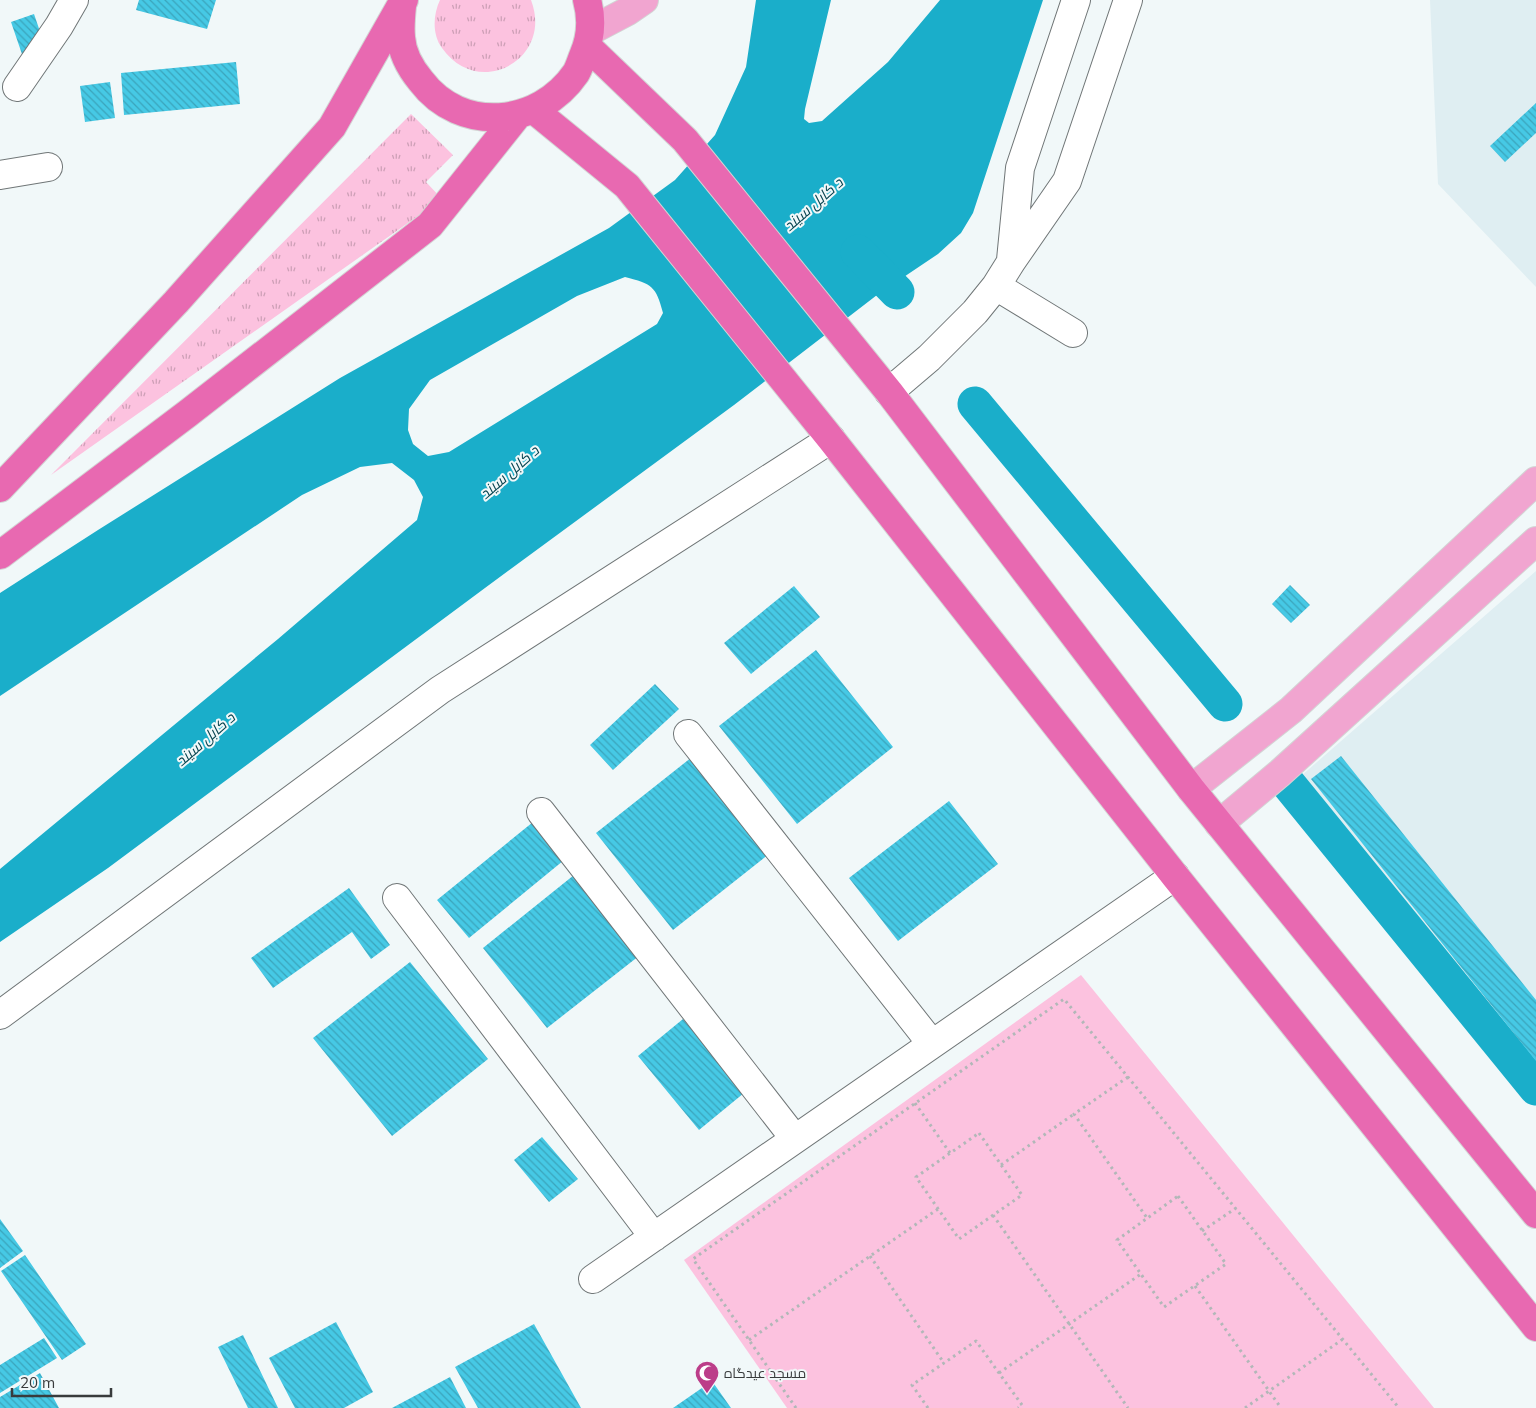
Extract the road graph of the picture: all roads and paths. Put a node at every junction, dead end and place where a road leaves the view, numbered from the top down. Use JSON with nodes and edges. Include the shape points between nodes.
{"nodes":[{"id":1,"x":74,"y":0,"type":"edge"},
{"id":2,"x":587,"y":0,"type":"edge"},
{"id":3,"x":644,"y":0,"type":"edge"},
{"id":4,"x":1076,"y":0,"type":"edge"},
{"id":5,"x":1128,"y":0,"type":"edge"},
{"id":6,"x":403,"y":3,"type":"edge"},
{"id":7,"x":589,"y":39,"type":"junction"},
{"id":8,"x":17,"y":87,"type":"dead end"},
{"id":9,"x":526,"y":113,"type":"junction"},
{"id":10,"x":48,"y":167,"type":"dead end"},
{"id":11,"x":0,"y":176,"type":"edge"},
{"id":12,"x":1011,"y":262,"type":"junction"},
{"id":13,"x":996,"y":286,"type":"junction"},
{"id":14,"x":1073,"y":333,"type":"dead end"},
{"id":15,"x":890,"y":392,"type":"junction"},
{"id":16,"x":831,"y":440,"type":"junction"},
{"id":17,"x":1536,"y":481,"type":"edge"},
{"id":18,"x":0,"y":488,"type":"edge"},
{"id":19,"x":1536,"y":541,"type":"edge"},
{"id":20,"x":0,"y":555,"type":"edge"},
{"id":21,"x":688,"y":734,"type":"dead end"},
{"id":22,"x":1191,"y":789,"type":"junction"},
{"id":23,"x":541,"y":812,"type":"dead end"},
{"id":24,"x":1219,"y":824,"type":"junction"},
{"id":25,"x":1175,"y":876,"type":"junction"},
{"id":26,"x":397,"y":898,"type":"dead end"},
{"id":27,"x":0,"y":1015,"type":"edge"},
{"id":28,"x":932,"y":1044,"type":"junction"},
{"id":29,"x":1128,"y":1077,"type":"junction"},
{"id":30,"x":915,"y":1103,"type":"junction"},
{"id":31,"x":1074,"y":1114,"type":"junction"},
{"id":32,"x":795,"y":1139,"type":"junction"},
{"id":33,"x":950,"y":1153,"type":"junction"},
{"id":34,"x":1001,"y":1165,"type":"junction"},
{"id":35,"x":1236,"y":1208,"type":"junction"},
{"id":36,"x":938,"y":1209,"type":"junction"},
{"id":37,"x":1536,"y":1214,"type":"edge"},
{"id":38,"x":993,"y":1215,"type":"junction"},
{"id":39,"x":1147,"y":1218,"type":"junction"},
{"id":40,"x":1202,"y":1231,"type":"junction"},
{"id":41,"x":654,"y":1237,"type":"junction"},
{"id":42,"x":870,"y":1256,"type":"junction"},
{"id":43,"x":1141,"y":1274,"type":"junction"},
{"id":44,"x":593,"y":1279,"type":"dead end"},
{"id":45,"x":1195,"y":1286,"type":"junction"},
{"id":46,"x":1069,"y":1324,"type":"junction"},
{"id":47,"x":1536,"y":1327,"type":"edge"},
{"id":48,"x":1343,"y":1339,"type":"junction"},
{"id":49,"x":749,"y":1340,"type":"junction"},
{"id":50,"x":944,"y":1363,"type":"junction"},
{"id":51,"x":999,"y":1373,"type":"junction"},
{"id":52,"x":1269,"y":1391,"type":"junction"},
{"id":53,"x":796,"y":1408,"type":"edge"},
{"id":54,"x":928,"y":1408,"type":"edge"},
{"id":55,"x":1018,"y":1408,"type":"edge"},
{"id":56,"x":1128,"y":1408,"type":"edge"},
{"id":57,"x":1245,"y":1408,"type":"edge"},
{"id":58,"x":1281,"y":1408,"type":"edge"},
{"id":59,"x":1400,"y":1408,"type":"edge"}],
"edges":[{"from":1,"to":8,"type":"street"},
{"from":2,"to":7,"type":"highway"},
{"from":3,"to":7,"type":"main road"},
{"from":4,"to":12,"type":"street","via":[[1020,168]]},
{"from":5,"to":12,"type":"street","via":[[1067,181]]},
{"from":6,"to":9,"type":"highway","via":[[401,38],[410,68],[430,93],[455,110],[486,118]]},
{"from":6,"to":18,"type":"highway","via":[[332,127],[176,302]]},
{"from":7,"to":9,"type":"highway","via":[[576,72],[558,94]]},
{"from":7,"to":15,"type":"highway","via":[[685,140]]},
{"from":9,"to":16,"type":"highway","via":[[627,186]]},
{"from":9,"to":20,"type":"highway","via":[[430,225]]},
{"from":10,"to":11,"type":"street"},
{"from":12,"to":13,"type":"street"},
{"from":13,"to":14,"type":"street"},
{"from":13,"to":15,"type":"street","via":[[976,312]]},
{"from":15,"to":22,"type":"highway"},
{"from":16,"to":25,"type":"highway"},
{"from":16,"to":27,"type":"street","via":[[440,690]]},
{"from":17,"to":22,"type":"main road","via":[[1291,710]]},
{"from":19,"to":24,"type":"main road"},
{"from":21,"to":28,"type":"street"},
{"from":22,"to":24,"type":"highway"},
{"from":23,"to":32,"type":"street"},
{"from":24,"to":37,"type":"highway"},
{"from":25,"to":28,"type":"street"},
{"from":25,"to":47,"type":"highway"},
{"from":26,"to":41,"type":"street"},
{"from":28,"to":32,"type":"street"},
{"from":29,"to":30,"type":"path","via":[[1064,999]]},
{"from":29,"to":31,"type":"path"},
{"from":29,"to":35,"type":"path"},
{"from":30,"to":33,"type":"path"},
{"from":30,"to":49,"type":"path","via":[[693,1259]]},
{"from":31,"to":34,"type":"path"},
{"from":31,"to":39,"type":"path"},
{"from":32,"to":41,"type":"street"},
{"from":33,"to":34,"type":"path","via":[[979,1132]]},
{"from":33,"to":36,"type":"path","via":[[916,1177]]},
{"from":34,"to":38,"type":"path","via":[[1022,1195]]},
{"from":35,"to":40,"type":"path"},
{"from":35,"to":48,"type":"path"},
{"from":36,"to":38,"type":"path","via":[[959,1239]]},
{"from":36,"to":42,"type":"path"},
{"from":38,"to":46,"type":"path"},
{"from":39,"to":40,"type":"path","via":[[1178,1196]]},
{"from":39,"to":43,"type":"path","via":[[1117,1240]]},
{"from":40,"to":45,"type":"path","via":[[1226,1264]]},
{"from":41,"to":44,"type":"street"},
{"from":42,"to":49,"type":"path"},
{"from":42,"to":50,"type":"path"},
{"from":43,"to":45,"type":"path","via":[[1164,1307]]},
{"from":43,"to":46,"type":"path"},
{"from":45,"to":52,"type":"path"},
{"from":46,"to":51,"type":"path"},
{"from":46,"to":56,"type":"path"},
{"from":48,"to":52,"type":"path"},
{"from":48,"to":59,"type":"path"},
{"from":49,"to":53,"type":"path"},
{"from":50,"to":51,"type":"path","via":[[976,1340]]},
{"from":50,"to":54,"type":"path","via":[[912,1385]]},
{"from":51,"to":55,"type":"path","via":[[1022,1405]]},
{"from":52,"to":57,"type":"path"},
{"from":52,"to":58,"type":"path"}]}
